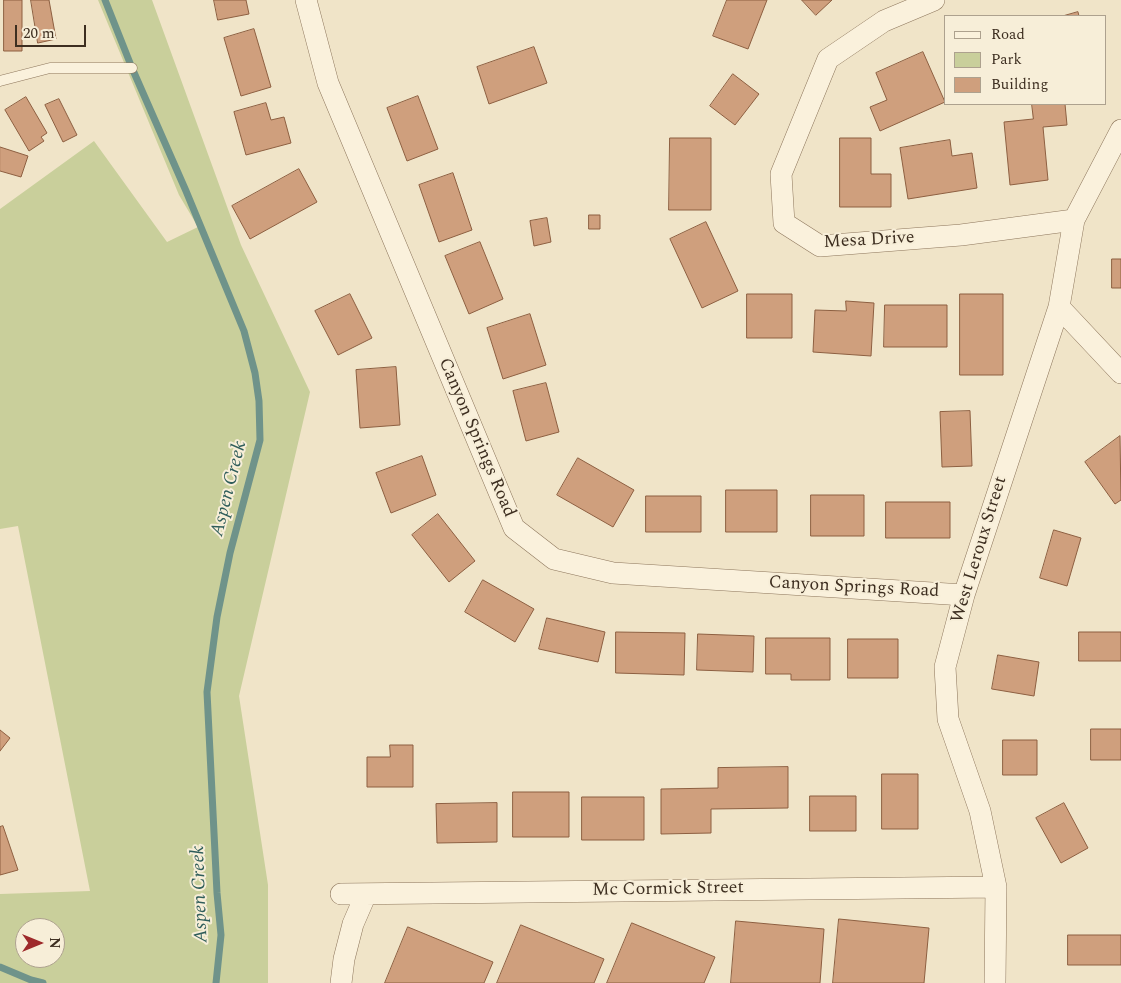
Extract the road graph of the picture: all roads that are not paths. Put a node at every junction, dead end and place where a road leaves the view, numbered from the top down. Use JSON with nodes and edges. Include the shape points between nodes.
{"nodes":[{"id":1,"x":306,"y":0,"type":"edge"},
{"id":2,"x":934,"y":0,"type":"edge"},
{"id":3,"x":132,"y":68,"type":"dead end"},
{"id":4,"x":0,"y":81,"type":"edge"},
{"id":5,"x":1121,"y":130,"type":"edge"},
{"id":6,"x":1074,"y":220,"type":"junction"},
{"id":7,"x":1059,"y":307,"type":"junction"},
{"id":8,"x":1121,"y":373,"type":"edge"},
{"id":9,"x":964,"y":595,"type":"junction"},
{"id":10,"x":996,"y":887,"type":"junction"},
{"id":11,"x":341,"y":894,"type":"dead end"},
{"id":12,"x":366,"y":894,"type":"junction"},
{"id":13,"x":341,"y":983,"type":"edge"},
{"id":14,"x":995,"y":983,"type":"edge"}],
"edges":[{"from":1,"to":9,"type":"street","name":"Canyon Springs Road","via":[[328,82],[514,528],[554,559],[613,573]]},
{"from":2,"to":6,"type":"street","name":"Mesa Drive","via":[[884,21],[828,59],[781,174],[784,223],[820,246],[961,235]]},
{"from":3,"to":4,"type":"lane","via":[[50,68]]},
{"from":5,"to":6,"type":"street","name":"West Leroux Street"},
{"from":6,"to":7,"type":"street","name":"West Leroux Street"},
{"from":7,"to":8,"type":"street"},
{"from":7,"to":9,"type":"street","name":"West Leroux Street"},
{"from":9,"to":10,"type":"street","name":"West Leroux Street","via":[[945,667],[948,719],[980,811]]},
{"from":10,"to":12,"type":"street","name":"Mc Cormick Street"},
{"from":10,"to":14,"type":"street","name":"West Leroux Street"},
{"from":11,"to":12,"type":"street","name":"Mc Cormick Street"},
{"from":12,"to":13,"type":"street","via":[[353,924]]}]}
